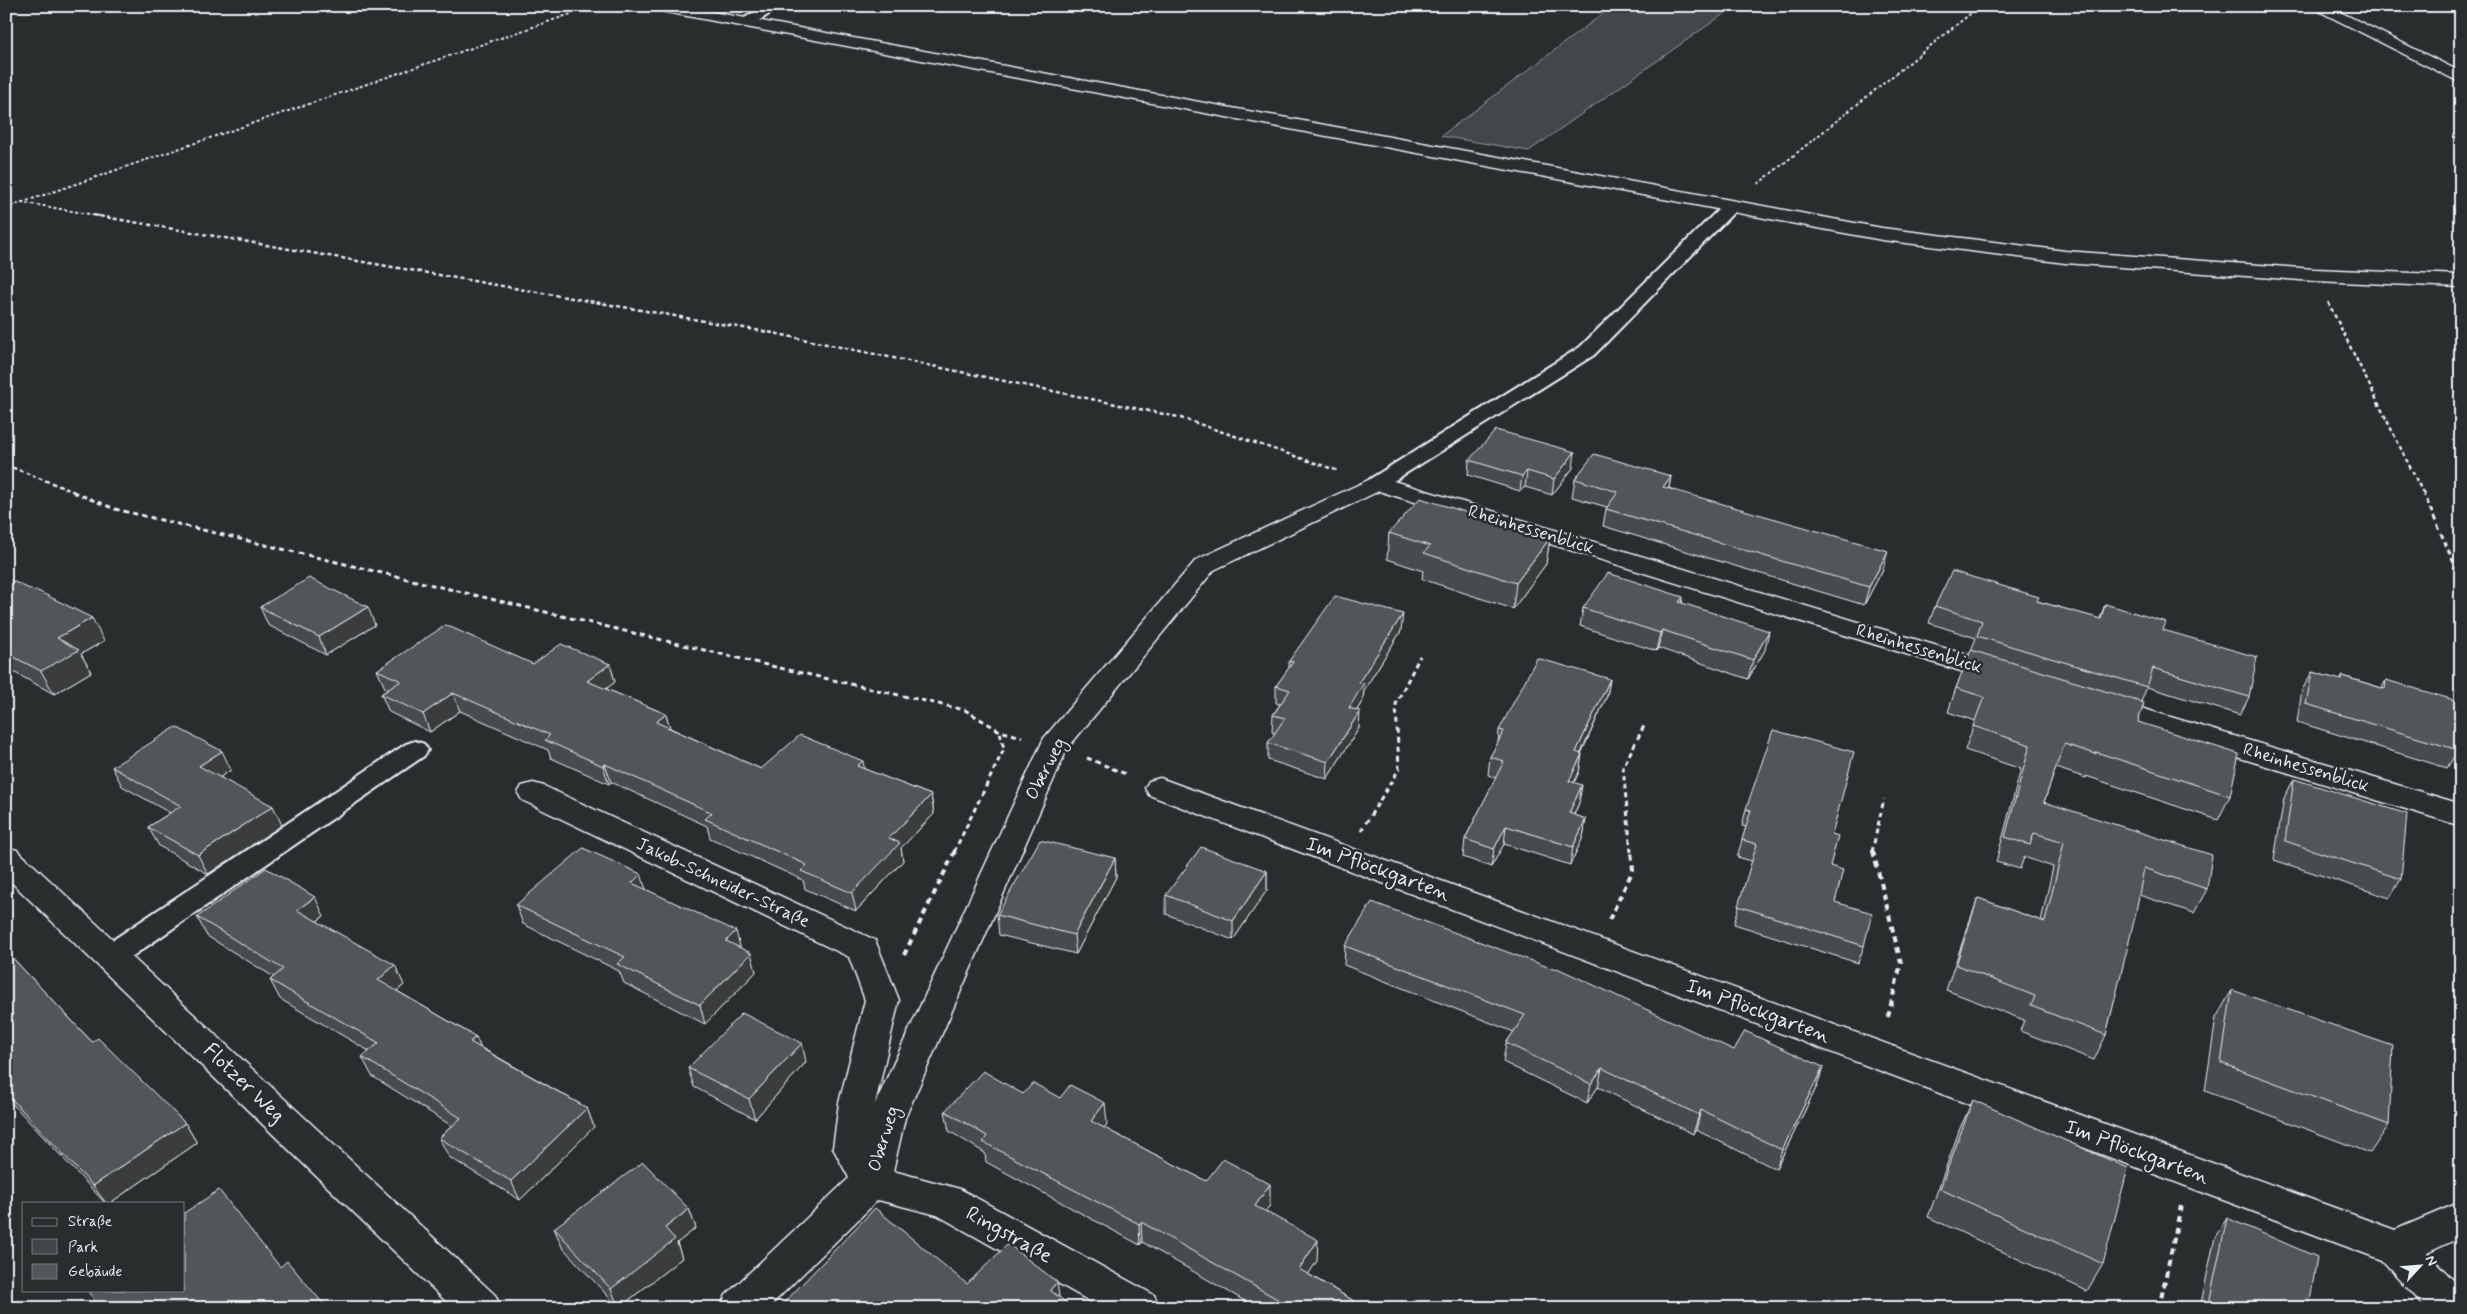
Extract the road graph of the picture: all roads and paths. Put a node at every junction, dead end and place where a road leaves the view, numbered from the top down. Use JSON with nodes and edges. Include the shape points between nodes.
{"nodes":[{"id":1,"x":594,"y":6,"type":"edge"},
{"id":2,"x":655,"y":6,"type":"edge"},
{"id":3,"x":776,"y":6,"type":"edge"},
{"id":4,"x":1980,"y":6,"type":"edge"},
{"id":5,"x":2316,"y":6,"type":"edge"},
{"id":6,"x":746,"y":23,"type":"junction"},
{"id":7,"x":2461,"y":78,"type":"edge"},
{"id":8,"x":21,"y":202,"type":"junction"},
{"id":9,"x":6,"y":208,"type":"edge"},
{"id":10,"x":1729,"y":208,"type":"junction"},
{"id":11,"x":2314,"y":274,"type":"junction"},
{"id":12,"x":2461,"y":281,"type":"edge"},
{"id":13,"x":6,"y":466,"type":"edge"},
{"id":14,"x":1376,"y":483,"type":"junction"},
{"id":15,"x":2461,"y":579,"type":"edge"},
{"id":16,"x":1420,"y":656,"type":"dead end"},
{"id":17,"x":2023,"y":681,"type":"edge"},
{"id":18,"x":2080,"y":698,"type":"edge"},
{"id":19,"x":1644,"y":726,"type":"dead end"},
{"id":20,"x":1000,"y":731,"type":"junction"},
{"id":21,"x":1054,"y":745,"type":"junction"},
{"id":22,"x":415,"y":750,"type":"dead end"},
{"id":23,"x":1160,"y":788,"type":"joint"},
{"id":24,"x":533,"y":793,"type":"dead end"},
{"id":25,"x":1884,"y":799,"type":"dead end"},
{"id":26,"x":2461,"y":815,"type":"edge"},
{"id":27,"x":1344,"y":856,"type":"junction"},
{"id":28,"x":6,"y":858,"type":"edge"},
{"id":29,"x":1595,"y":950,"type":"junction"},
{"id":30,"x":111,"y":956,"type":"junction"},
{"id":31,"x":882,"y":1000,"type":"junction"},
{"id":32,"x":1879,"y":1056,"type":"junction"},
{"id":33,"x":2189,"y":1171,"type":"junction"},
{"id":34,"x":870,"y":1182,"type":"junction"},
{"id":35,"x":2461,"y":1220,"type":"edge"},
{"id":36,"x":2396,"y":1248,"type":"junction"},
{"id":37,"x":481,"y":1308,"type":"edge"},
{"id":38,"x":740,"y":1308,"type":"edge"},
{"id":39,"x":1140,"y":1308,"type":"edge"},
{"id":40,"x":2159,"y":1308,"type":"edge"},
{"id":41,"x":2453,"y":1308,"type":"edge"}],
"edges":[{"from":1,"to":8,"type":"path"},
{"from":2,"to":6,"type":"street"},
{"from":3,"to":6,"type":"lane"},
{"from":4,"to":10,"type":"path"},
{"from":5,"to":7,"type":"street"},
{"from":6,"to":10,"type":"street"},
{"from":8,"to":9,"type":"path"},
{"from":8,"to":14,"type":"path","via":[[773,333],[1178,417]]},
{"from":10,"to":11,"type":"street","via":[[1882,234],[2065,257]]},
{"from":10,"to":14,"type":"lane","via":[[1588,351]]},
{"from":11,"to":12,"type":"street"},
{"from":11,"to":15,"type":"path","via":[[2410,464]]},
{"from":13,"to":20,"type":"path","via":[[115,508],[965,710]]},
{"from":14,"to":17,"type":"street","name":"Rheinhessenblick"},
{"from":14,"to":21,"type":"street","name":"Oberweg","via":[[1205,565]]},
{"from":16,"to":27,"type":"path","via":[[1396,704],[1399,769]]},
{"from":18,"to":26,"type":"street","name":"Rheinhessenblick"},
{"from":19,"to":29,"type":"path","via":[[1623,767],[1633,870]]},
{"from":20,"to":21,"type":"path"},
{"from":20,"to":31,"type":"path","via":[[1004,749]]},
{"from":21,"to":23,"type":"path"},
{"from":21,"to":34,"type":"street","name":"Oberweg","via":[[888,1118]]},
{"from":22,"to":30,"type":"lane"},
{"from":23,"to":27,"type":"street","name":"Im Pflöckgarten"},
{"from":24,"to":31,"type":"street","name":"Jakob-Schneider-Straße","via":[[863,949]]},
{"from":25,"to":32,"type":"path","via":[[1872,854],[1900,963]]},
{"from":27,"to":29,"type":"street","name":"Im Pflöckgarten"},
{"from":28,"to":30,"type":"street","name":"Flotzer Weg"},
{"from":29,"to":32,"type":"street","name":"Im Pflöckgarten"},
{"from":30,"to":37,"type":"street","name":"Flotzer Weg"},
{"from":31,"to":34,"type":"street","name":"Oberweg","via":[[857,1102],[852,1148]]},
{"from":32,"to":33,"type":"street","name":"Im Pflöckgarten"},
{"from":33,"to":36,"type":"street","name":"Im Pflöckgarten"},
{"from":33,"to":40,"type":"path"},
{"from":34,"to":38,"type":"street","name":"Oberweg"},
{"from":34,"to":39,"type":"street","name":"Ringstraße","via":[[946,1201]]},
{"from":35,"to":36,"type":"street"},
{"from":36,"to":41,"type":"street"}]}
